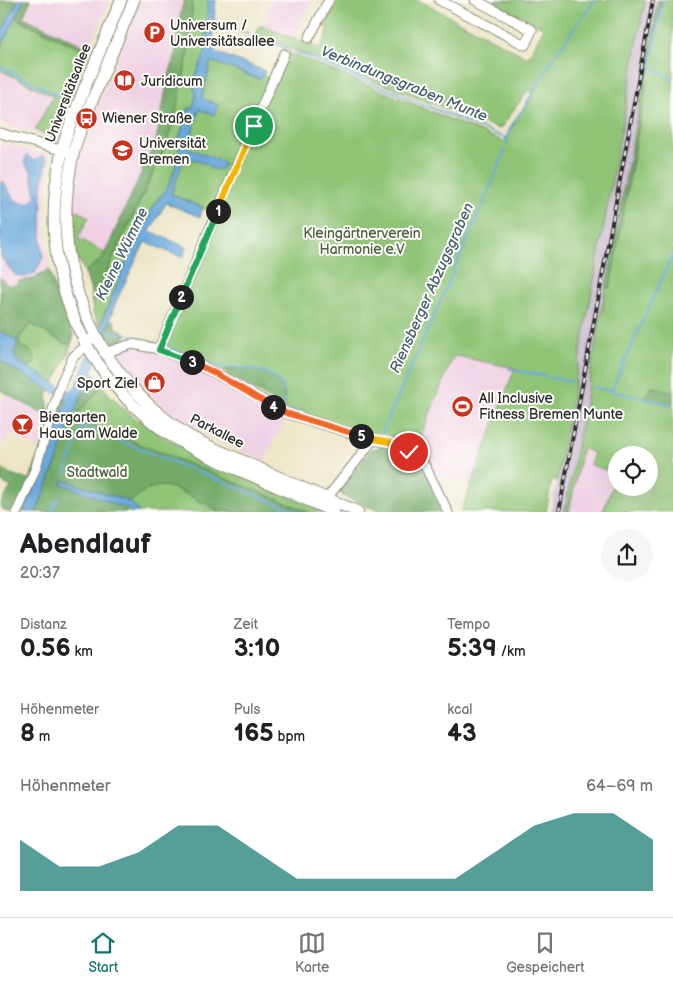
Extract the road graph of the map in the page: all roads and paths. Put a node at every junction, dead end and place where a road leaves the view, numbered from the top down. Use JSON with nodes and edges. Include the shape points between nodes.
{"nodes":[{"id":1,"x":121,"y":0,"type":"edge"},
{"id":2,"x":134,"y":0,"type":"edge"},
{"id":3,"x":329,"y":0,"type":"edge"},
{"id":4,"x":439,"y":0,"type":"edge"},
{"id":5,"x":482,"y":1,"type":"edge"},
{"id":6,"x":475,"y":19,"type":"junction"},
{"id":7,"x":310,"y":38,"type":"dead end"},
{"id":8,"x":284,"y":54,"type":"dead end"},
{"id":9,"x":0,"y":133,"type":"edge"},
{"id":10,"x":68,"y":152,"type":"junction"},
{"id":11,"x":90,"y":343,"type":"junction"},
{"id":12,"x":126,"y":346,"type":"junction"},
{"id":13,"x":159,"y":350,"type":"junction"},
{"id":14,"x":104,"y":353,"type":"junction"},
{"id":15,"x":114,"y":365,"type":"junction"},
{"id":16,"x":373,"y":440,"type":"junction"},
{"id":17,"x":327,"y":498,"type":"junction"},
{"id":18,"x":17,"y":512,"type":"edge"},
{"id":19,"x":334,"y":512,"type":"edge"},
{"id":20,"x":358,"y":512,"type":"edge"},
{"id":21,"x":448,"y":512,"type":"edge"}],
"edges":[{"from":1,"to":10,"type":"main road","name":"Universitätsallee","via":[[74,115]]},
{"from":2,"to":10,"type":"main road","name":"Universitätsallee"},
{"from":3,"to":7,"type":"street"},
{"from":4,"to":6,"type":"street"},
{"from":5,"to":6,"type":"street"},
{"from":5,"to":6,"type":"street","via":[[532,30],[525,45]]},
{"from":8,"to":13,"type":"street"},
{"from":9,"to":10,"type":"street"},
{"from":10,"to":11,"type":"main road","name":"Universitätsallee","via":[[58,171],[54,212],[56,252],[65,294],[74,318]]},
{"from":11,"to":14,"type":"main road","name":"Parkallee"},
{"from":11,"to":18,"type":"street","via":[[73,357],[61,383],[35,470]]},
{"from":11,"to":19,"type":"main road","name":"Parkallee","via":[[100,367],[124,397],[147,418],[203,454]]},
{"from":12,"to":13,"type":"street"},
{"from":12,"to":14,"type":"street"},
{"from":12,"to":15,"type":"street"},
{"from":13,"to":16,"type":"street","via":[[213,372],[286,413]]},
{"from":14,"to":15,"type":"main road","name":"Parkallee"},
{"from":15,"to":17,"type":"main road","name":"Parkallee","via":[[138,395],[183,432]]},
{"from":16,"to":17,"type":"street"},
{"from":16,"to":21,"type":"street","via":[[402,447],[424,464]]},
{"from":17,"to":20,"type":"main road","name":"Parkallee"}]}
